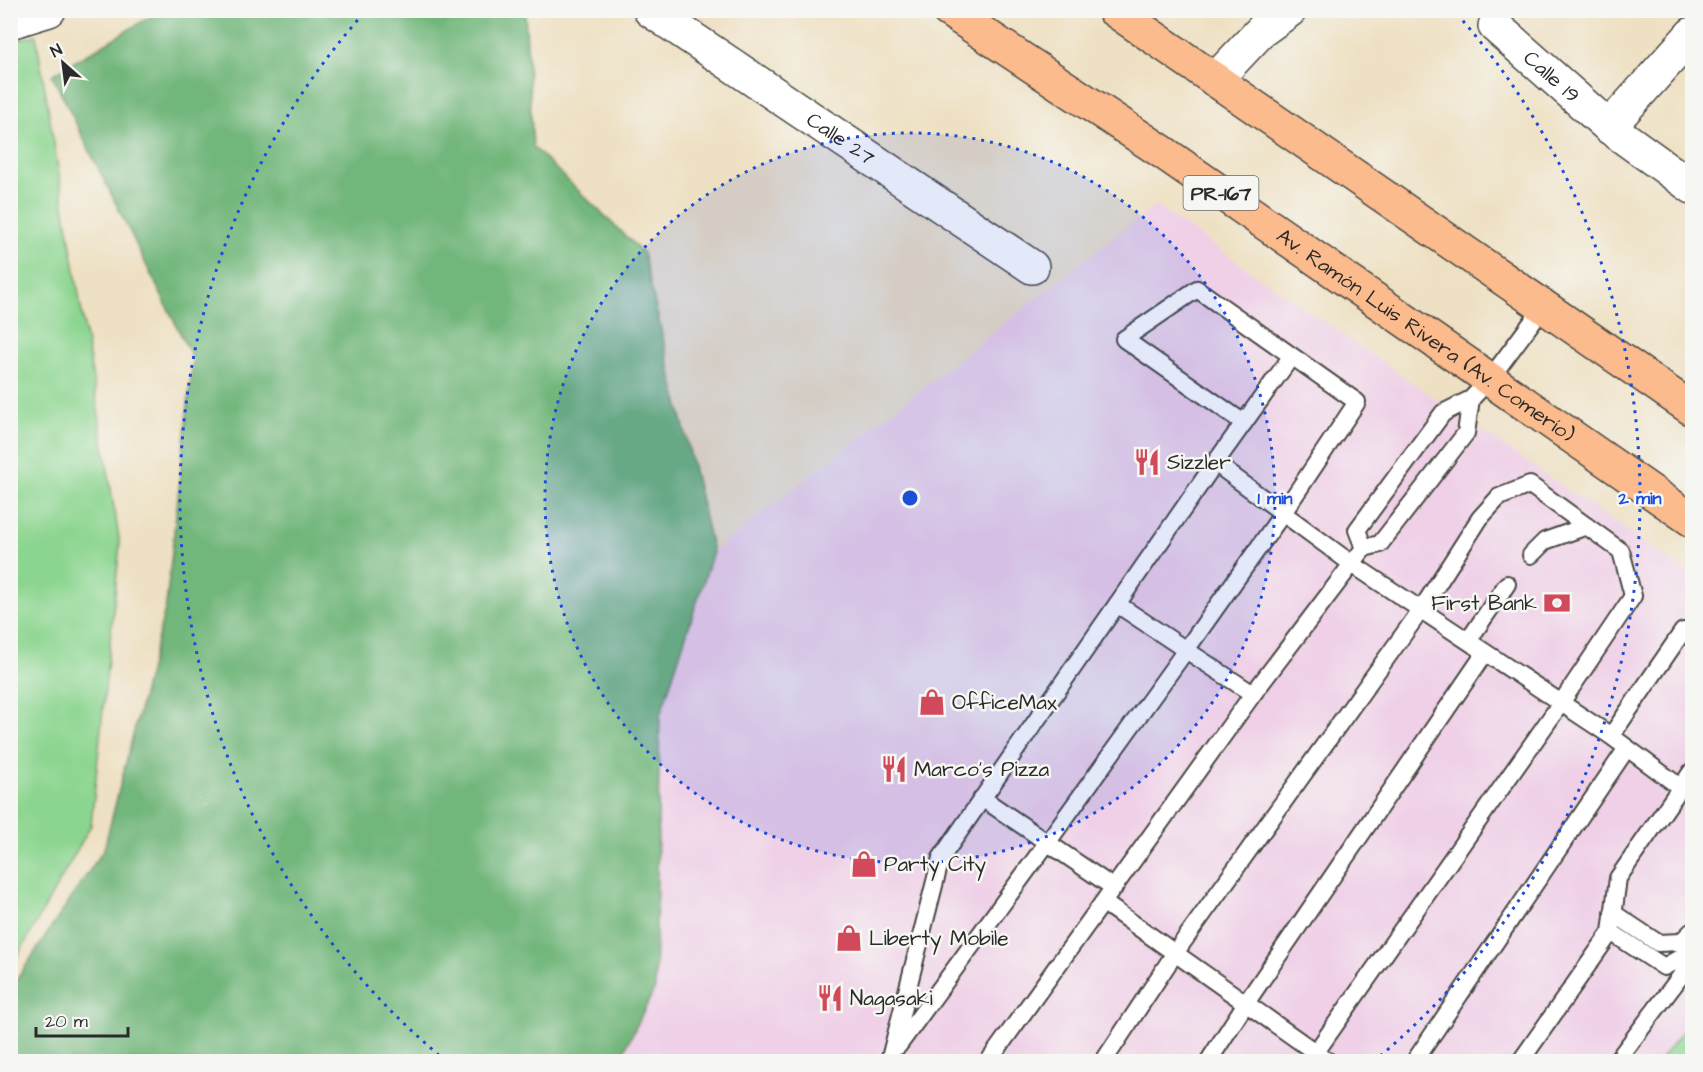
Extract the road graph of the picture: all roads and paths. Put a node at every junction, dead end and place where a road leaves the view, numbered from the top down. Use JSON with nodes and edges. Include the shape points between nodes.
{"nodes":[{"id":1,"x":50,"y":10,"type":"edge"},
{"id":2,"x":650,"y":10,"type":"edge"},
{"id":3,"x":948,"y":10,"type":"edge"},
{"id":4,"x":1114,"y":10,"type":"edge"},
{"id":5,"x":1290,"y":10,"type":"edge"},
{"id":6,"x":10,"y":22,"type":"edge"},
{"id":7,"x":1495,"y":26,"type":"dead end"},
{"id":8,"x":1692,"y":34,"type":"edge"},
{"id":9,"x":1215,"y":80,"type":"junction"},
{"id":10,"x":1609,"y":127,"type":"junction"},
{"id":11,"x":1692,"y":187,"type":"edge"},
{"id":12,"x":1032,"y":267,"type":"dead end"},
{"id":13,"x":1544,"y":306,"type":"junction"},
{"id":14,"x":1291,"y":357,"type":"junction"},
{"id":15,"x":1480,"y":390,"type":"junction"},
{"id":16,"x":1692,"y":410,"type":"edge"},
{"id":17,"x":1244,"y":423,"type":"junction"},
{"id":18,"x":1215,"y":463,"type":"junction"},
{"id":19,"x":1283,"y":513,"type":"junction"},
{"id":20,"x":1692,"y":520,"type":"edge"},
{"id":21,"x":1587,"y":526,"type":"junction"},
{"id":22,"x":1364,"y":548,"type":"junction"},
{"id":23,"x":1531,"y":555,"type":"dead end"},
{"id":24,"x":1352,"y":564,"type":"junction"},
{"id":25,"x":1508,"y":584,"type":"dead end"},
{"id":26,"x":1117,"y":604,"type":"junction"},
{"id":27,"x":1421,"y":610,"type":"junction"},
{"id":28,"x":1683,"y":631,"type":"dead end"},
{"id":29,"x":1468,"y":641,"type":"junction"},
{"id":30,"x":1186,"y":650,"type":"junction"},
{"id":31,"x":1485,"y":653,"type":"junction"},
{"id":32,"x":1253,"y":694,"type":"junction"},
{"id":33,"x":1561,"y":703,"type":"junction"},
{"id":34,"x":1611,"y":736,"type":"junction"},
{"id":35,"x":1627,"y":748,"type":"junction"},
{"id":36,"x":1692,"y":771,"type":"edge"},
{"id":37,"x":1680,"y":787,"type":"junction"},
{"id":38,"x":982,"y":798,"type":"junction"},
{"id":39,"x":1047,"y":843,"type":"junction"},
{"id":40,"x":1114,"y":888,"type":"junction"},
{"id":41,"x":1104,"y":903,"type":"junction"},
{"id":42,"x":1613,"y":913,"type":"junction"},
{"id":43,"x":1692,"y":931,"type":"edge"},
{"id":44,"x":1611,"y":932,"type":"junction"},
{"id":45,"x":1692,"y":951,"type":"edge"},
{"id":46,"x":1175,"y":953,"type":"junction"},
{"id":47,"x":1692,"y":961,"type":"edge"},
{"id":48,"x":1246,"y":1003,"type":"junction"},
{"id":49,"x":891,"y":1058,"type":"edge"},
{"id":50,"x":1318,"y":1058,"type":"edge"},
{"id":51,"x":988,"y":1062,"type":"edge"},
{"id":52,"x":1103,"y":1062,"type":"edge"},
{"id":53,"x":1208,"y":1062,"type":"edge"},
{"id":54,"x":1414,"y":1062,"type":"edge"},
{"id":55,"x":1520,"y":1062,"type":"edge"},
{"id":56,"x":1616,"y":1062,"type":"edge"}],
"edges":[{"from":1,"to":6,"type":"street"},
{"from":2,"to":12,"type":"street","name":"Calle 27"},
{"from":3,"to":15,"type":"main road","name":"Av. Ramón Luis Rivera (Av. Comerío)","number":"PR-167","via":[[1164,153]]},
{"from":4,"to":9,"type":"main road"},
{"from":5,"to":9,"type":"street","via":[[1262,30]]},
{"from":7,"to":10,"type":"street","name":"Calle 19"},
{"from":8,"to":10,"type":"street"},
{"from":9,"to":13,"type":"main road"},
{"from":10,"to":11,"type":"street","name":"Calle 19"},
{"from":13,"to":15,"type":"lane"},
{"from":13,"to":16,"type":"main road"},
{"from":14,"to":17,"type":"lane"},
{"from":14,"to":17,"type":"lane","via":[[1197,289],[1124,339]]},
{"from":14,"to":19,"type":"lane","via":[[1357,402]]},
{"from":15,"to":20,"type":"main road","name":"Av. Ramón Luis Rivera (Av. Comerío)","number":"PR-167"},
{"from":15,"to":22,"type":"lane","via":[[1466,433],[1380,544]]},
{"from":15,"to":22,"type":"lane","via":[[1443,413],[1357,530]]},
{"from":17,"to":18,"type":"lane"},
{"from":18,"to":19,"type":"lane"},
{"from":18,"to":26,"type":"lane"},
{"from":19,"to":24,"type":"lane"},
{"from":19,"to":30,"type":"lane"},
{"from":21,"to":23,"type":"lane","via":[[1545,541]]},
{"from":21,"to":27,"type":"lane","via":[[1530,485],[1499,497],[1480,518]]},
{"from":21,"to":33,"type":"lane","via":[[1622,551],[1632,596]]},
{"from":22,"to":24,"type":"lane"},
{"from":24,"to":27,"type":"lane"},
{"from":24,"to":32,"type":"lane"},
{"from":25,"to":29,"type":"lane"},
{"from":26,"to":30,"type":"lane"},
{"from":26,"to":38,"type":"lane"},
{"from":27,"to":29,"type":"lane"},
{"from":27,"to":46,"type":"lane"},
{"from":28,"to":34,"type":"lane"},
{"from":29,"to":31,"type":"lane"},
{"from":30,"to":32,"type":"lane"},
{"from":30,"to":39,"type":"lane"},
{"from":31,"to":33,"type":"lane"},
{"from":31,"to":48,"type":"lane"},
{"from":32,"to":40,"type":"lane"},
{"from":33,"to":34,"type":"lane"},
{"from":33,"to":50,"type":"lane"},
{"from":34,"to":35,"type":"lane"},
{"from":35,"to":37,"type":"lane"},
{"from":35,"to":54,"type":"lane"},
{"from":36,"to":37,"type":"lane"},
{"from":37,"to":42,"type":"lane","via":[[1618,878]]},
{"from":38,"to":39,"type":"lane"},
{"from":38,"to":49,"type":"lane","via":[[941,858]]},
{"from":39,"to":40,"type":"lane"},
{"from":39,"to":49,"type":"lane"},
{"from":40,"to":41,"type":"lane"},
{"from":41,"to":46,"type":"lane"},
{"from":41,"to":51,"type":"lane"},
{"from":42,"to":43,"type":"lane","via":[[1658,943],[1681,942]]},
{"from":42,"to":44,"type":"lane"},
{"from":44,"to":45,"type":"lane","via":[[1664,967]]},
{"from":44,"to":55,"type":"lane"},
{"from":46,"to":48,"type":"lane"},
{"from":46,"to":52,"type":"lane"},
{"from":47,"to":56,"type":"lane"},
{"from":48,"to":50,"type":"lane"},
{"from":48,"to":53,"type":"lane"}]}
